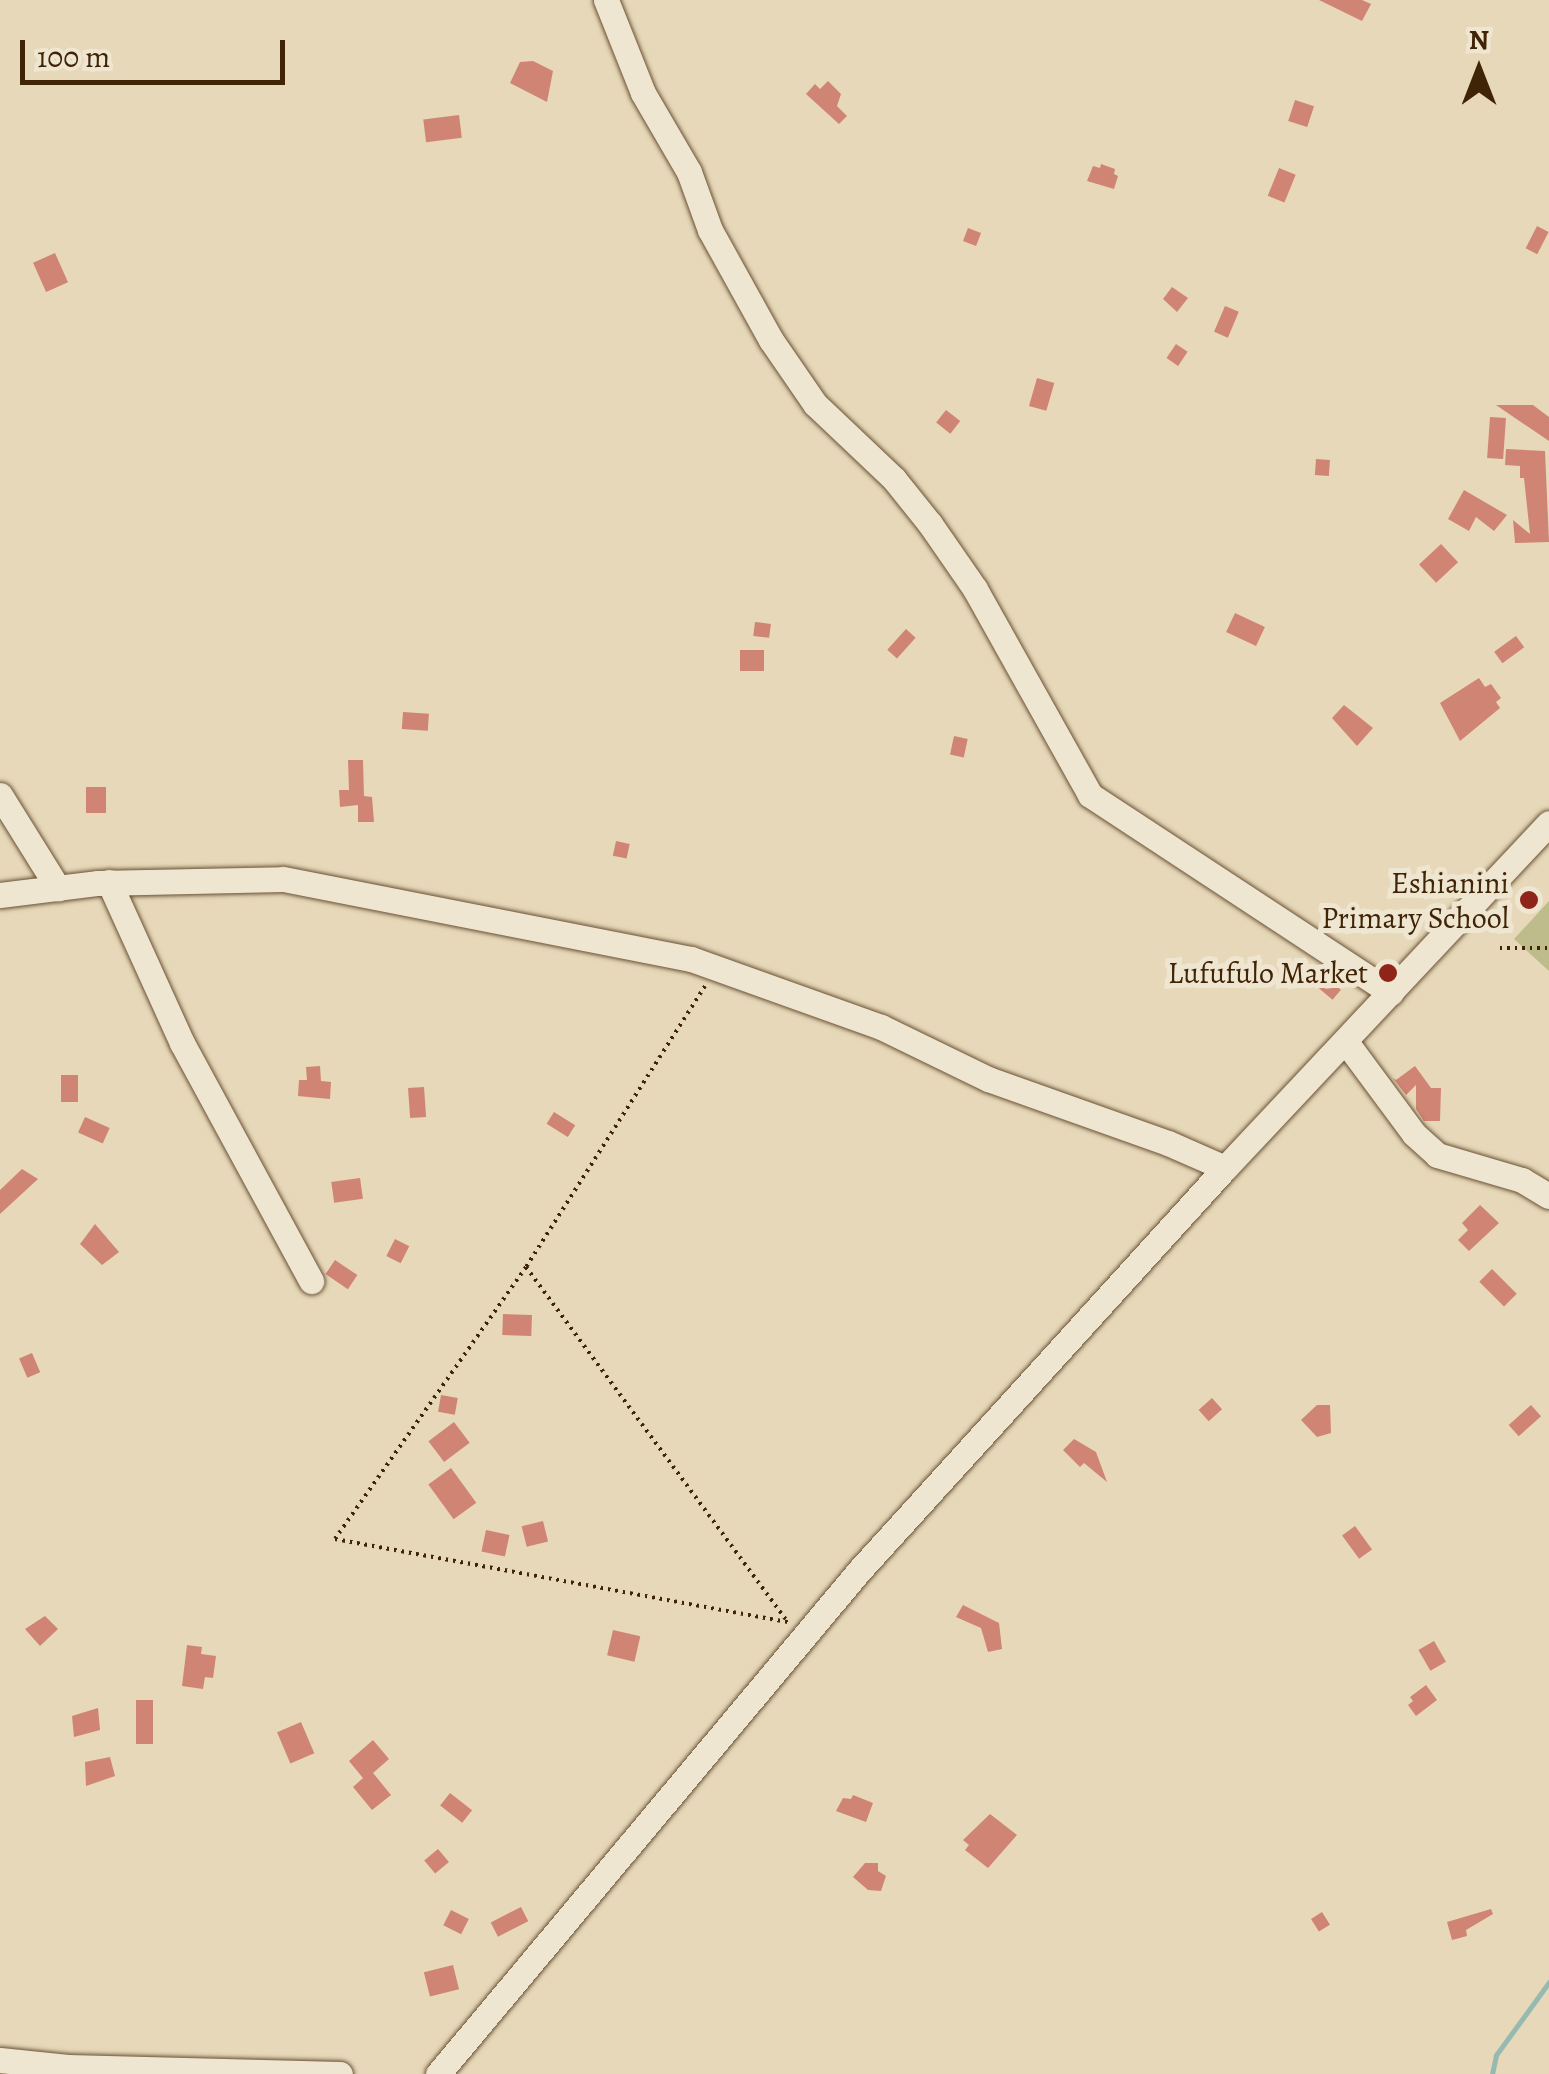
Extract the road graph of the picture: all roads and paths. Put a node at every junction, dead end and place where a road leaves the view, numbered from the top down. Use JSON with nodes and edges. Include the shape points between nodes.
{"nodes":[{"id":1,"x":606,"y":0,"type":"edge"},
{"id":2,"x":0,"y":795,"type":"edge"},
{"id":3,"x":1549,"y":822,"type":"edge"},
{"id":4,"x":109,"y":882,"type":"junction"},
{"id":5,"x":58,"y":888,"type":"junction"},
{"id":6,"x":0,"y":894,"type":"edge"},
{"id":7,"x":1500,"y":948,"type":"dead end"},
{"id":8,"x":1549,"y":948,"type":"edge"},
{"id":9,"x":716,"y":968,"type":"junction"},
{"id":10,"x":1391,"y":993,"type":"junction"},
{"id":11,"x":1346,"y":1042,"type":"junction"},
{"id":12,"x":1226,"y":1168,"type":"junction"},
{"id":13,"x":1549,"y":1196,"type":"edge"},
{"id":14,"x":526,"y":1267,"type":"junction"},
{"id":15,"x":311,"y":1281,"type":"dead end"},
{"id":16,"x":801,"y":1624,"type":"junction"},
{"id":17,"x":0,"y":2060,"type":"edge"},
{"id":18,"x":340,"y":2074,"type":"edge"},
{"id":19,"x":438,"y":2074,"type":"edge"}],
"edges":[{"from":1,"to":10,"type":"street","via":[[643,93],[771,340],[815,404],[894,478],[952,557],[1090,795]]},
{"from":2,"to":5,"type":"street"},
{"from":3,"to":10,"type":"street"},
{"from":4,"to":5,"type":"street"},
{"from":4,"to":9,"type":"street","via":[[283,879]]},
{"from":4,"to":15,"type":"street","via":[[182,1043]]},
{"from":5,"to":6,"type":"street"},
{"from":7,"to":8,"type":"path"},
{"from":9,"to":12,"type":"street","via":[[882,1027],[988,1079]]},
{"from":9,"to":14,"type":"path"},
{"from":10,"to":11,"type":"street"},
{"from":11,"to":12,"type":"street"},
{"from":11,"to":13,"type":"street","via":[[1414,1134],[1438,1155],[1522,1180]]},
{"from":12,"to":16,"type":"street"},
{"from":14,"to":16,"type":"path"},
{"from":14,"to":16,"type":"path","via":[[335,1538]]},
{"from":16,"to":19,"type":"street"},
{"from":17,"to":18,"type":"street"}]}
